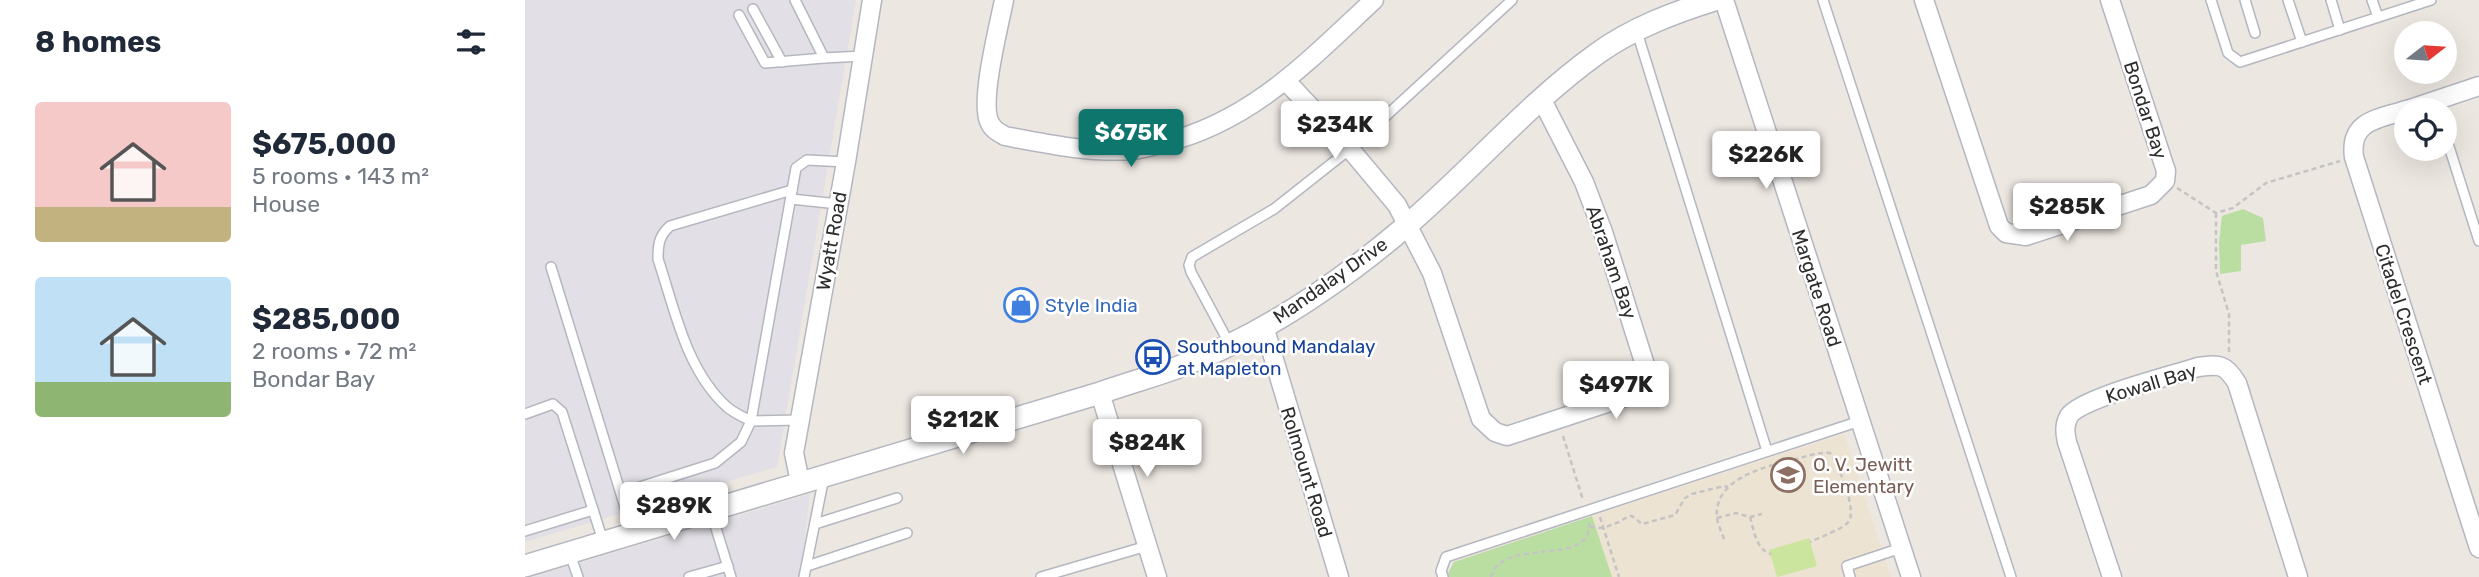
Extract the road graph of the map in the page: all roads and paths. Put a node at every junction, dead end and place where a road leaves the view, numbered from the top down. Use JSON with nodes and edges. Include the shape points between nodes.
{"nodes":[{"id":1,"x":795,"y":0,"type":"edge"},
{"id":2,"x":871,"y":0,"type":"edge"},
{"id":3,"x":1004,"y":0,"type":"edge"},
{"id":4,"x":1374,"y":0,"type":"edge"},
{"id":5,"x":1513,"y":0,"type":"edge"},
{"id":6,"x":1714,"y":0,"type":"edge"},
{"id":7,"x":1724,"y":0,"type":"edge"},
{"id":8,"x":1823,"y":0,"type":"edge"},
{"id":9,"x":1924,"y":0,"type":"edge"},
{"id":10,"x":2110,"y":0,"type":"edge"},
{"id":11,"x":2211,"y":0,"type":"edge"},
{"id":12,"x":2245,"y":0,"type":"edge"},
{"id":13,"x":2288,"y":0,"type":"edge"},
{"id":14,"x":2330,"y":0,"type":"edge"},
{"id":15,"x":2372,"y":0,"type":"edge"},
{"id":16,"x":2431,"y":0,"type":"edge"},
{"id":17,"x":753,"y":9,"type":"dead end"},
{"id":18,"x":739,"y":15,"type":"dead end"},
{"id":19,"x":2378,"y":17,"type":"junction"},
{"id":20,"x":1636,"y":30,"type":"junction"},
{"id":21,"x":2340,"y":30,"type":"junction"},
{"id":22,"x":2255,"y":33,"type":"dead end"},
{"id":23,"x":2302,"y":42,"type":"junction"},
{"id":24,"x":863,"y":56,"type":"junction"},
{"id":25,"x":824,"y":58,"type":"junction"},
{"id":26,"x":782,"y":62,"type":"junction"},
{"id":27,"x":1286,"y":81,"type":"junction"},
{"id":28,"x":2479,"y":86,"type":"edge"},
{"id":29,"x":2453,"y":98,"type":"edge"},
{"id":30,"x":1542,"y":100,"type":"junction"},
{"id":31,"x":2394,"y":114,"type":"edge"},
{"id":32,"x":1350,"y":149,"type":"junction"},
{"id":33,"x":2354,"y":157,"type":"junction"},
{"id":34,"x":2454,"y":161,"type":"edge"},
{"id":35,"x":846,"y":162,"type":"junction"},
{"id":36,"x":2165,"y":181,"type":"junction"},
{"id":37,"x":792,"y":195,"type":"junction"},
{"id":38,"x":838,"y":204,"type":"junction"},
{"id":39,"x":2215,"y":213,"type":"junction"},
{"id":40,"x":1406,"y":226,"type":"junction"},
{"id":41,"x":2479,"y":241,"type":"edge"},
{"id":42,"x":551,"y":267,"type":"dead end"},
{"id":43,"x":1264,"y":326,"type":"junction"},
{"id":44,"x":1229,"y":343,"type":"junction"},
{"id":45,"x":2228,"y":369,"type":"junction"},
{"id":46,"x":1100,"y":393,"type":"junction"},
{"id":47,"x":525,"y":414,"type":"edge"},
{"id":48,"x":800,"y":420,"type":"junction"},
{"id":49,"x":751,"y":421,"type":"junction"},
{"id":50,"x":1860,"y":421,"type":"junction"},
{"id":51,"x":1767,"y":451,"type":"junction"},
{"id":52,"x":825,"y":475,"type":"junction"},
{"id":53,"x":800,"y":482,"type":"junction"},
{"id":54,"x":1728,"y":487,"type":"junction"},
{"id":55,"x":621,"y":493,"type":"junction"},
{"id":56,"x":897,"y":498,"type":"dead end"},
{"id":57,"x":1597,"y":508,"type":"junction"},
{"id":58,"x":710,"y":509,"type":"junction"},
{"id":59,"x":593,"y":510,"type":"junction"},
{"id":60,"x":1762,"y":514,"type":"dead end"},
{"id":61,"x":1750,"y":517,"type":"junction"},
{"id":62,"x":1717,"y":518,"type":"junction"},
{"id":63,"x":815,"y":524,"type":"junction"},
{"id":64,"x":1590,"y":527,"type":"dead end"},
{"id":65,"x":1603,"y":528,"type":"junction"},
{"id":66,"x":525,"y":531,"type":"edge"},
{"id":67,"x":633,"y":533,"type":"junction"},
{"id":68,"x":907,"y":533,"type":"dead end"},
{"id":69,"x":1724,"y":539,"type":"dead end"},
{"id":70,"x":603,"y":542,"type":"junction"},
{"id":71,"x":1810,"y":542,"type":"dead end"},
{"id":72,"x":1147,"y":546,"type":"junction"},
{"id":73,"x":1901,"y":548,"type":"junction"},
{"id":74,"x":2479,"y":548,"type":"edge"},
{"id":75,"x":570,"y":552,"type":"junction"},
{"id":76,"x":1771,"y":554,"type":"dead end"},
{"id":77,"x":525,"y":566,"type":"edge"},
{"id":78,"x":728,"y":566,"type":"junction"},
{"id":79,"x":807,"y":566,"type":"junction"},
{"id":80,"x":578,"y":577,"type":"edge"},
{"id":81,"x":689,"y":577,"type":"edge"},
{"id":82,"x":731,"y":577,"type":"edge"},
{"id":83,"x":804,"y":577,"type":"edge"},
{"id":84,"x":1041,"y":577,"type":"edge"},
{"id":85,"x":1157,"y":577,"type":"edge"},
{"id":86,"x":1339,"y":577,"type":"edge"},
{"id":87,"x":1443,"y":577,"type":"edge"},
{"id":88,"x":1619,"y":577,"type":"edge"},
{"id":89,"x":1850,"y":577,"type":"edge"},
{"id":90,"x":1910,"y":577,"type":"edge"},
{"id":91,"x":2011,"y":577,"type":"edge"},
{"id":92,"x":2112,"y":577,"type":"edge"},
{"id":93,"x":2298,"y":577,"type":"edge"}],
"edges":[{"from":1,"to":25,"type":"lane"},
{"from":2,"to":24,"type":"street","name":"Wyatt Road"},
{"from":3,"to":27,"type":"street","via":[[987,113],[990,124],[1005,136],[1071,149],[1134,150],[1212,128]]},
{"from":4,"to":27,"type":"street"},
{"from":5,"to":32,"type":"lane"},
{"from":6,"to":20,"type":"street","name":"Mandalay Drive"},
{"from":7,"to":50,"type":"street","name":"Margate Road"},
{"from":8,"to":91,"type":"lane"},
{"from":9,"to":36,"type":"street","name":"Bondar Bay","via":[[1999,226],[2006,233],[2026,236],[2151,195]]},
{"from":10,"to":36,"type":"street","name":"Bondar Bay","via":[[2166,171]]},
{"from":11,"to":23,"type":"lane","via":[[2228,52],[2240,62]]},
{"from":12,"to":22,"type":"lane"},
{"from":13,"to":23,"type":"lane"},
{"from":14,"to":21,"type":"lane"},
{"from":15,"to":19,"type":"lane"},
{"from":16,"to":19,"type":"lane"},
{"from":17,"to":26,"type":"lane"},
{"from":18,"to":26,"type":"lane","via":[[765,63]]},
{"from":19,"to":21,"type":"lane"},
{"from":20,"to":30,"type":"street","name":"Mandalay Drive","via":[[1599,52]]},
{"from":20,"to":51,"type":"lane"},
{"from":21,"to":23,"type":"lane"},
{"from":24,"to":25,"type":"lane"},
{"from":24,"to":35,"type":"street","name":"Wyatt Road"},
{"from":25,"to":26,"type":"lane"},
{"from":27,"to":32,"type":"street","name":"Abraham Bay"},
{"from":28,"to":29,"type":"street"},
{"from":30,"to":40,"type":"street","name":"Mandalay Drive"},
{"from":30,"to":40,"type":"street","name":"Abraham Bay","via":[[1584,182],[1641,352],[1643,380],[1634,394],[1507,436],[1487,427],[1432,273]]},
{"from":31,"to":33,"type":"street","via":[[2364,124],[2352,143]]},
{"from":32,"to":40,"type":"street","name":"Abraham Bay","via":[[1397,205]]},
{"from":32,"to":44,"type":"lane","via":[[1274,209],[1192,257],[1191,272]]},
{"from":33,"to":39,"type":"path","via":[[2266,183],[2233,208]]},
{"from":33,"to":74,"type":"street","name":"Citadel Crescent"},
{"from":34,"to":41,"type":"lane"},
{"from":35,"to":37,"type":"lane","via":[[807,160],[796,168]]},
{"from":35,"to":38,"type":"street","name":"Wyatt Road"},
{"from":36,"to":39,"type":"path"},
{"from":37,"to":38,"type":"lane"},
{"from":37,"to":49,"type":"lane"},
{"from":37,"to":49,"type":"lane","via":[[670,226],[658,243],[658,259],[694,364],[729,409]]},
{"from":38,"to":48,"type":"street","name":"Wyatt Road"},
{"from":39,"to":45,"type":"path","via":[[2216,271],[2229,314]]},
{"from":40,"to":43,"type":"street","name":"Mandalay Drive","via":[[1322,291]]},
{"from":42,"to":55,"type":"lane"},
{"from":43,"to":44,"type":"street","name":"Mandalay Drive"},
{"from":43,"to":86,"type":"street","name":"Rolmount Road"},
{"from":44,"to":46,"type":"street","name":"Mandalay Drive","via":[[1178,367]]},
{"from":45,"to":92,"type":"street","name":"Kowall Bay","via":[[2198,367],[2097,399],[2069,416],[2064,429],[2067,442]]},
{"from":45,"to":93,"type":"street","via":[[2237,383]]},
{"from":46,"to":52,"type":"street","name":"Mandalay Drive"},
{"from":46,"to":72,"type":"street"},
{"from":47,"to":59,"type":"lane","via":[[552,404],[562,412]]},
{"from":48,"to":49,"type":"lane"},
{"from":48,"to":53,"type":"street","name":"Wyatt Road","via":[[794,453]]},
{"from":49,"to":55,"type":"lane","via":[[741,442],[715,463]]},
{"from":50,"to":51,"type":"lane"},
{"from":50,"to":73,"type":"street","name":"Margate Road"},
{"from":51,"to":57,"type":"lane"},
{"from":52,"to":53,"type":"street","name":"Mandalay Drive"},
{"from":52,"to":63,"type":"lane"},
{"from":53,"to":58,"type":"street","name":"Mandalay Drive"},
{"from":54,"to":62,"type":"path"},
{"from":54,"to":65,"type":"path","via":[[1692,494],[1675,515],[1659,521],[1642,524],[1629,516]]},
{"from":54,"to":71,"type":"path","via":[[1770,466],[1830,453],[1847,493],[1851,519]]},
{"from":55,"to":67,"type":"lane"},
{"from":56,"to":63,"type":"lane"},
{"from":57,"to":65,"type":"path"},
{"from":57,"to":87,"type":"lane","via":[[1446,557]]},
{"from":58,"to":67,"type":"street","name":"Mandalay Drive"},
{"from":58,"to":78,"type":"lane"},
{"from":59,"to":66,"type":"lane"},
{"from":59,"to":70,"type":"lane"},
{"from":60,"to":61,"type":"path"},
{"from":61,"to":62,"type":"path","via":[[1736,513]]},
{"from":61,"to":76,"type":"path","via":[[1758,543]]},
{"from":62,"to":69,"type":"path"},
{"from":63,"to":79,"type":"lane"},
{"from":64,"to":65,"type":"path"},
{"from":65,"to":88,"type":"path"},
{"from":67,"to":70,"type":"street","name":"Mandalay Drive"},
{"from":68,"to":79,"type":"lane"},
{"from":70,"to":75,"type":"street","name":"Mandalay Drive"},
{"from":72,"to":84,"type":"lane"},
{"from":72,"to":85,"type":"street"},
{"from":73,"to":89,"type":"lane","via":[[1847,566]]},
{"from":73,"to":90,"type":"street","name":"Margate Road"},
{"from":75,"to":77,"type":"street","name":"Mandalay Drive"},
{"from":75,"to":80,"type":"lane"},
{"from":78,"to":81,"type":"lane"},
{"from":78,"to":82,"type":"lane"},
{"from":79,"to":83,"type":"lane"}]}
